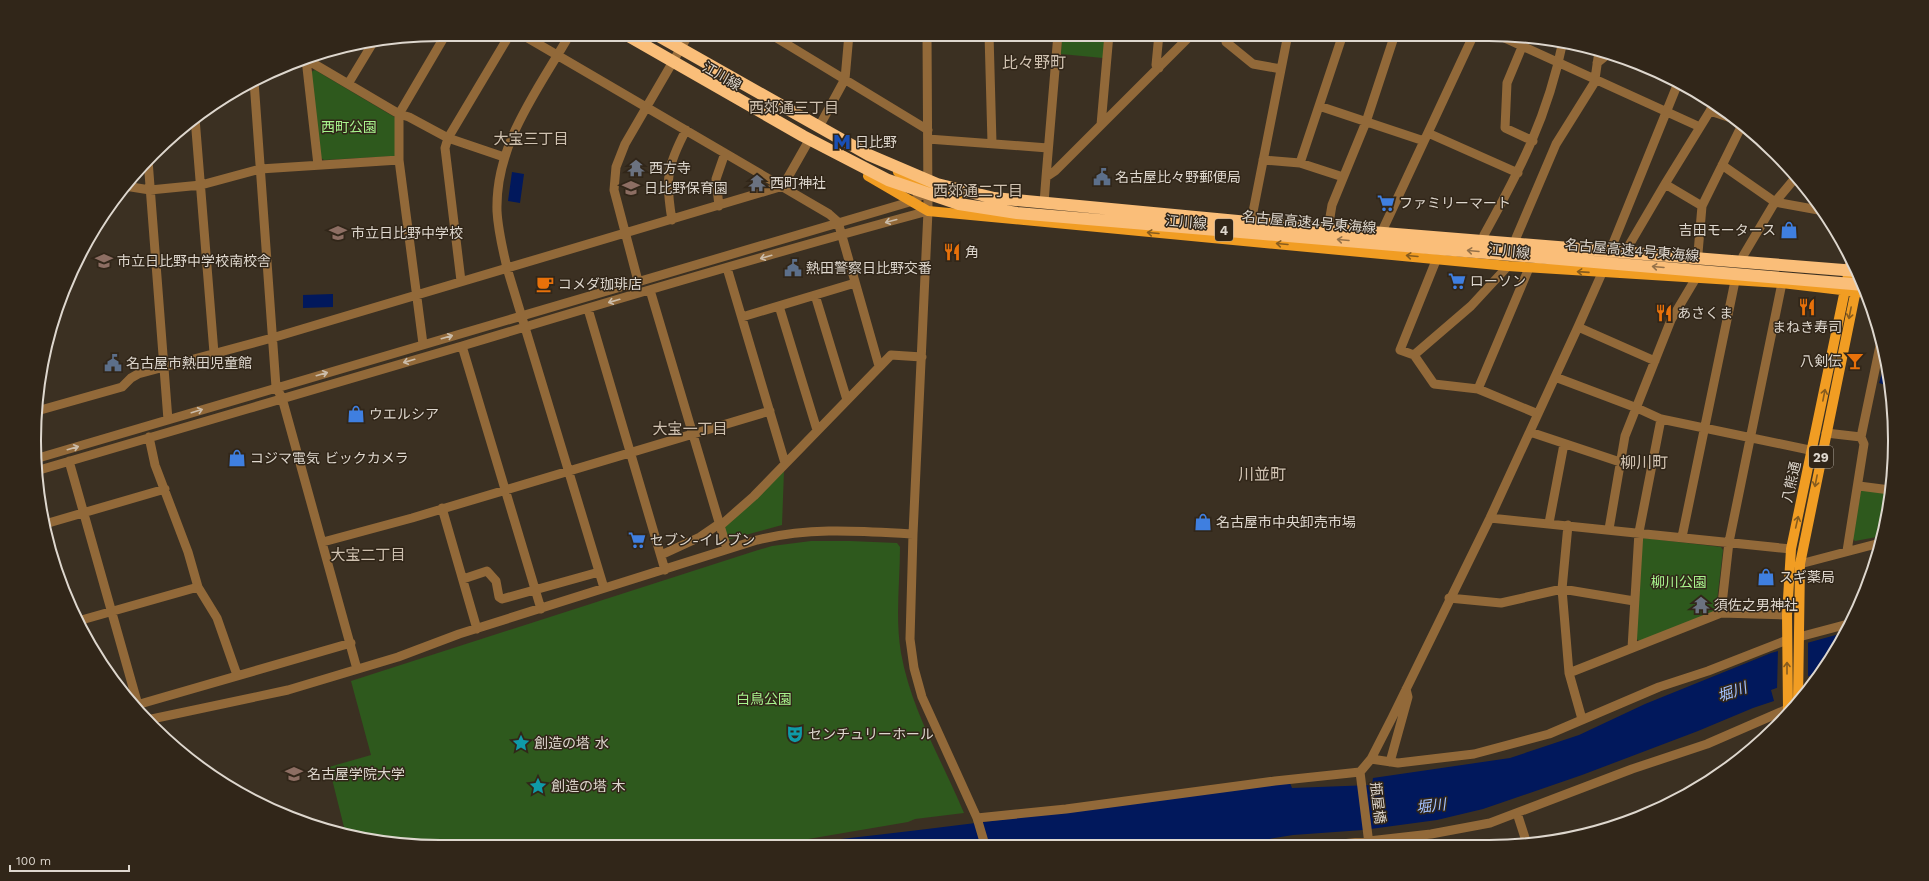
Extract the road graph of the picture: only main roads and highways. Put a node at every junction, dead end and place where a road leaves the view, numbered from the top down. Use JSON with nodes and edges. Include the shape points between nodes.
{"nodes":[{"id":1,"x":633,"y":41,"type":"edge"},
{"id":2,"x":637,"y":41,"type":"edge"},
{"id":3,"x":667,"y":41,"type":"edge"},
{"id":4,"x":676,"y":41,"type":"edge"},
{"id":5,"x":1848,"y":266,"type":"edge"},
{"id":6,"x":1848,"y":266,"type":"edge"},
{"id":7,"x":1855,"y":289,"type":"edge"},
{"id":8,"x":1817,"y":452,"type":"junction"},
{"id":9,"x":1798,"y":693,"type":"edge"},
{"id":10,"x":1789,"y":704,"type":"edge"}],
"edges":[{"from":7,"to":1,"type":"main road","name":"江川線","one_way":true,"via":[[1529,268],[928,211]]},
{"from":7,"to":2,"type":"highway","name":"名古屋高速4号東海線","number":"4","one_way":true,"bridge":true,"via":[[1018,213],[959,204],[910,189],[864,168]]},
{"from":3,"to":5,"type":"highway","name":"名古屋高速4号東海線","number":"4","bridge":true,"via":[[869,155],[937,184],[994,198],[1259,223]]},
{"from":4,"to":6,"type":"main road","name":"江川線","via":[[928,190],[1044,203],[1384,227]]},
{"from":8,"to":7,"type":"main road","name":"八熊通","number":"29","one_way":true},
{"from":7,"to":8,"type":"main road","name":"八熊通","number":"29","one_way":true,"via":[[1826,432]]},
{"from":8,"to":9,"type":"main road","name":"八熊通","number":"29","one_way":true,"via":[[1800,564]]},
{"from":10,"to":8,"type":"main road","name":"八熊通","number":"29","one_way":true,"via":[[1787,615],[1791,549]]}]}
